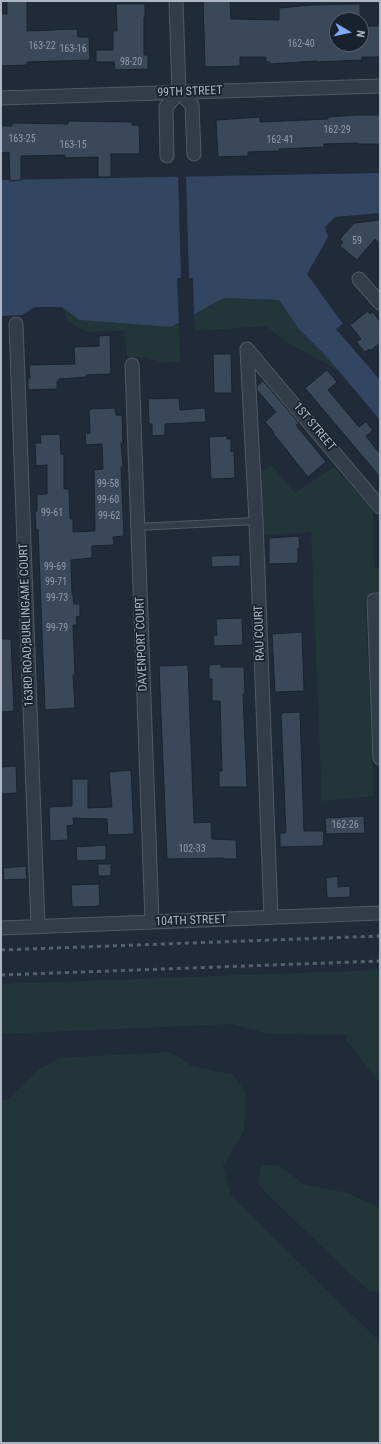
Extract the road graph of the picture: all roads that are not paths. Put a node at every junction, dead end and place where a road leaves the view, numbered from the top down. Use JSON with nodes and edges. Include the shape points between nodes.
{"nodes":[{"id":1,"x":176,"y":1,"type":"edge"},
{"id":2,"x":380,"y":86,"type":"edge"},
{"id":3,"x":179,"y":92,"type":"junction"},
{"id":4,"x":1,"y":98,"type":"edge"},
{"id":5,"x":194,"y":154,"type":"dead end"},
{"id":6,"x":167,"y":156,"type":"dead end"},
{"id":7,"x":359,"y":279,"type":"dead end"},
{"id":8,"x":380,"y":303,"type":"edge"},
{"id":9,"x":16,"y":324,"type":"dead end"},
{"id":10,"x":247,"y":349,"type":"joint"},
{"id":11,"x":132,"y":365,"type":"dead end"},
{"id":12,"x":380,"y":507,"type":"edge"},
{"id":13,"x":256,"y":521,"type":"junction"},
{"id":14,"x":137,"y":527,"type":"junction"},
{"id":15,"x":377,"y":600,"type":"edge"},
{"id":16,"x":380,"y":758,"type":"edge"},
{"id":17,"x":380,"y":913,"type":"edge"},
{"id":18,"x":271,"y":917,"type":"junction"},
{"id":19,"x":152,"y":922,"type":"junction"},
{"id":20,"x":38,"y":927,"type":"junction"},
{"id":21,"x":1,"y":928,"type":"edge"}],
"edges":[{"from":1,"to":3,"type":"street"},
{"from":2,"to":3,"type":"street","name":"99TH STREET"},
{"from":3,"to":4,"type":"street","name":"99TH STREET"},
{"from":3,"to":5,"type":"street","via":[[192,105]]},
{"from":3,"to":6,"type":"street","via":[[166,107]]},
{"from":7,"to":8,"type":"street"},
{"from":9,"to":20,"type":"street","name":"163RD ROAD;BURLINGAME COURT"},
{"from":10,"to":12,"type":"street","name":"1ST STREET"},
{"from":10,"to":13,"type":"street","name":"RAU COURT"},
{"from":11,"to":14,"type":"street","name":"DAVENPORT COURT"},
{"from":13,"to":14,"type":"lane"},
{"from":13,"to":18,"type":"street","name":"RAU COURT"},
{"from":14,"to":19,"type":"street","name":"DAVENPORT COURT"},
{"from":15,"to":16,"type":"street"},
{"from":17,"to":18,"type":"street","name":"104TH STREET"},
{"from":18,"to":19,"type":"street","name":"104TH STREET"},
{"from":19,"to":20,"type":"street","name":"104TH STREET"},
{"from":20,"to":21,"type":"street","name":"104TH STREET"}]}
